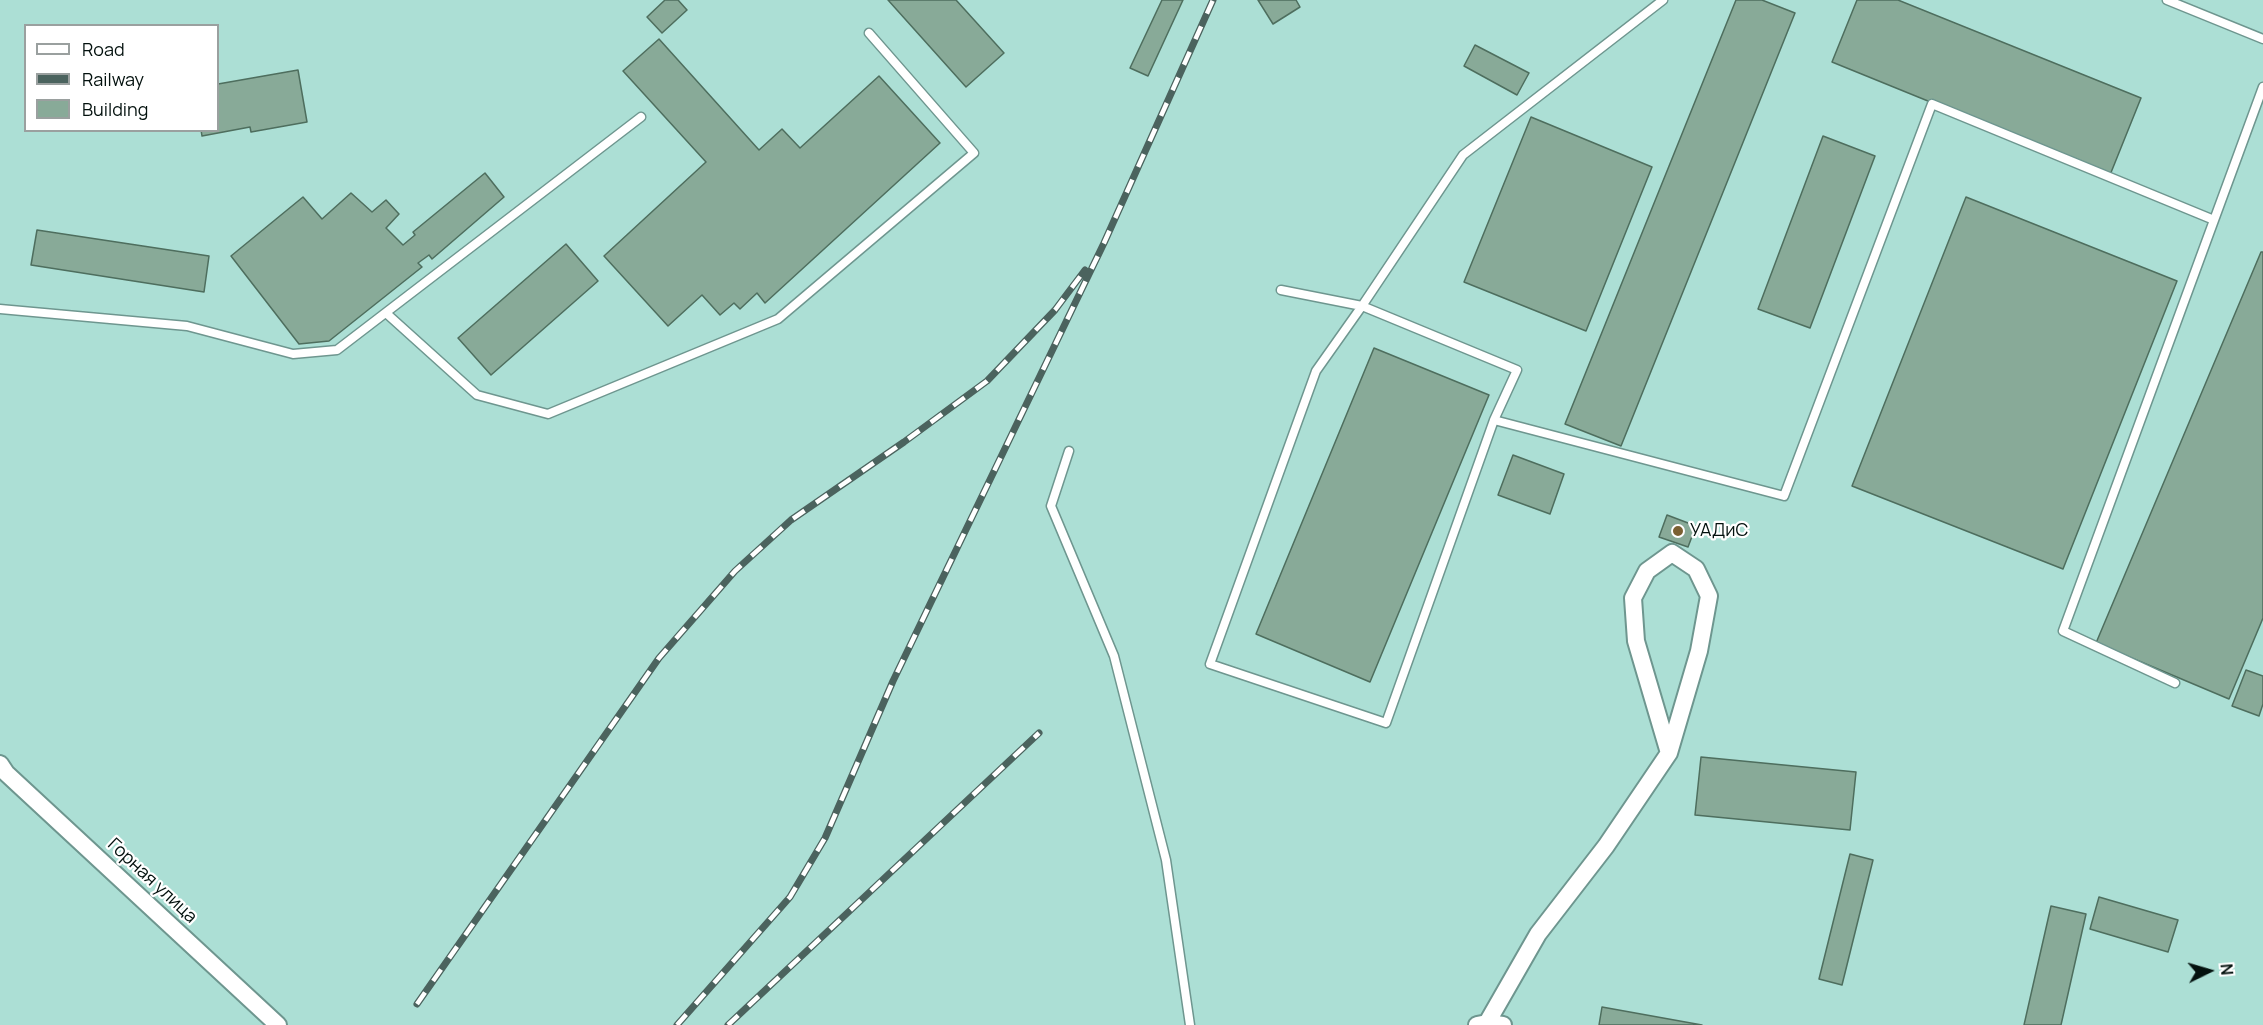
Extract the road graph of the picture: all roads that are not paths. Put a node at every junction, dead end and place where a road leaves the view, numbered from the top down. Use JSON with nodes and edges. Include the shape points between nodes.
{"nodes":[{"id":1,"x":1663,"y":0,"type":"edge"},
{"id":2,"x":2167,"y":0,"type":"edge"},
{"id":3,"x":869,"y":33,"type":"dead end"},
{"id":4,"x":2263,"y":39,"type":"edge"},
{"id":5,"x":2263,"y":87,"type":"edge"},
{"id":6,"x":641,"y":117,"type":"dead end"},
{"id":7,"x":2214,"y":220,"type":"junction"},
{"id":8,"x":1281,"y":290,"type":"dead end"},
{"id":9,"x":1362,"y":306,"type":"junction"},
{"id":10,"x":0,"y":309,"type":"edge"},
{"id":11,"x":386,"y":313,"type":"junction"},
{"id":12,"x":1494,"y":420,"type":"junction"},
{"id":13,"x":1069,"y":451,"type":"dead end"},
{"id":14,"x":2175,"y":684,"type":"dead end"},
{"id":15,"x":1669,"y":753,"type":"junction"},
{"id":16,"x":0,"y":764,"type":"edge"},
{"id":17,"x":1488,"y":1024,"type":"edge"},
{"id":18,"x":278,"y":1025,"type":"edge"},
{"id":19,"x":1190,"y":1025,"type":"edge"}],
"edges":[{"from":1,"to":9,"type":"lane","via":[[1463,155]]},
{"from":2,"to":4,"type":"lane"},
{"from":3,"to":11,"type":"lane","via":[[974,153],[778,319],[548,414],[477,396]]},
{"from":5,"to":7,"type":"lane"},
{"from":6,"to":11,"type":"lane"},
{"from":7,"to":12,"type":"lane","via":[[1932,104],[1784,496]]},
{"from":7,"to":14,"type":"lane","via":[[2063,631]]},
{"from":8,"to":9,"type":"lane"},
{"from":9,"to":12,"type":"lane","via":[[1517,370]]},
{"from":9,"to":12,"type":"lane","via":[[1317,371],[1210,664],[1386,723]]},
{"from":10,"to":11,"type":"lane","via":[[187,326],[293,354],[337,350]]},
{"from":13,"to":19,"type":"lane","via":[[1051,506],[1114,656],[1166,860]]},
{"from":15,"to":15,"type":"street","via":[[1700,651],[1709,596],[1696,569],[1672,553],[1647,571],[1633,598],[1636,641]]},
{"from":15,"to":17,"type":"street","via":[[1606,846],[1538,934]]},
{"from":16,"to":18,"type":"street","name":"Горная улица"}]}
